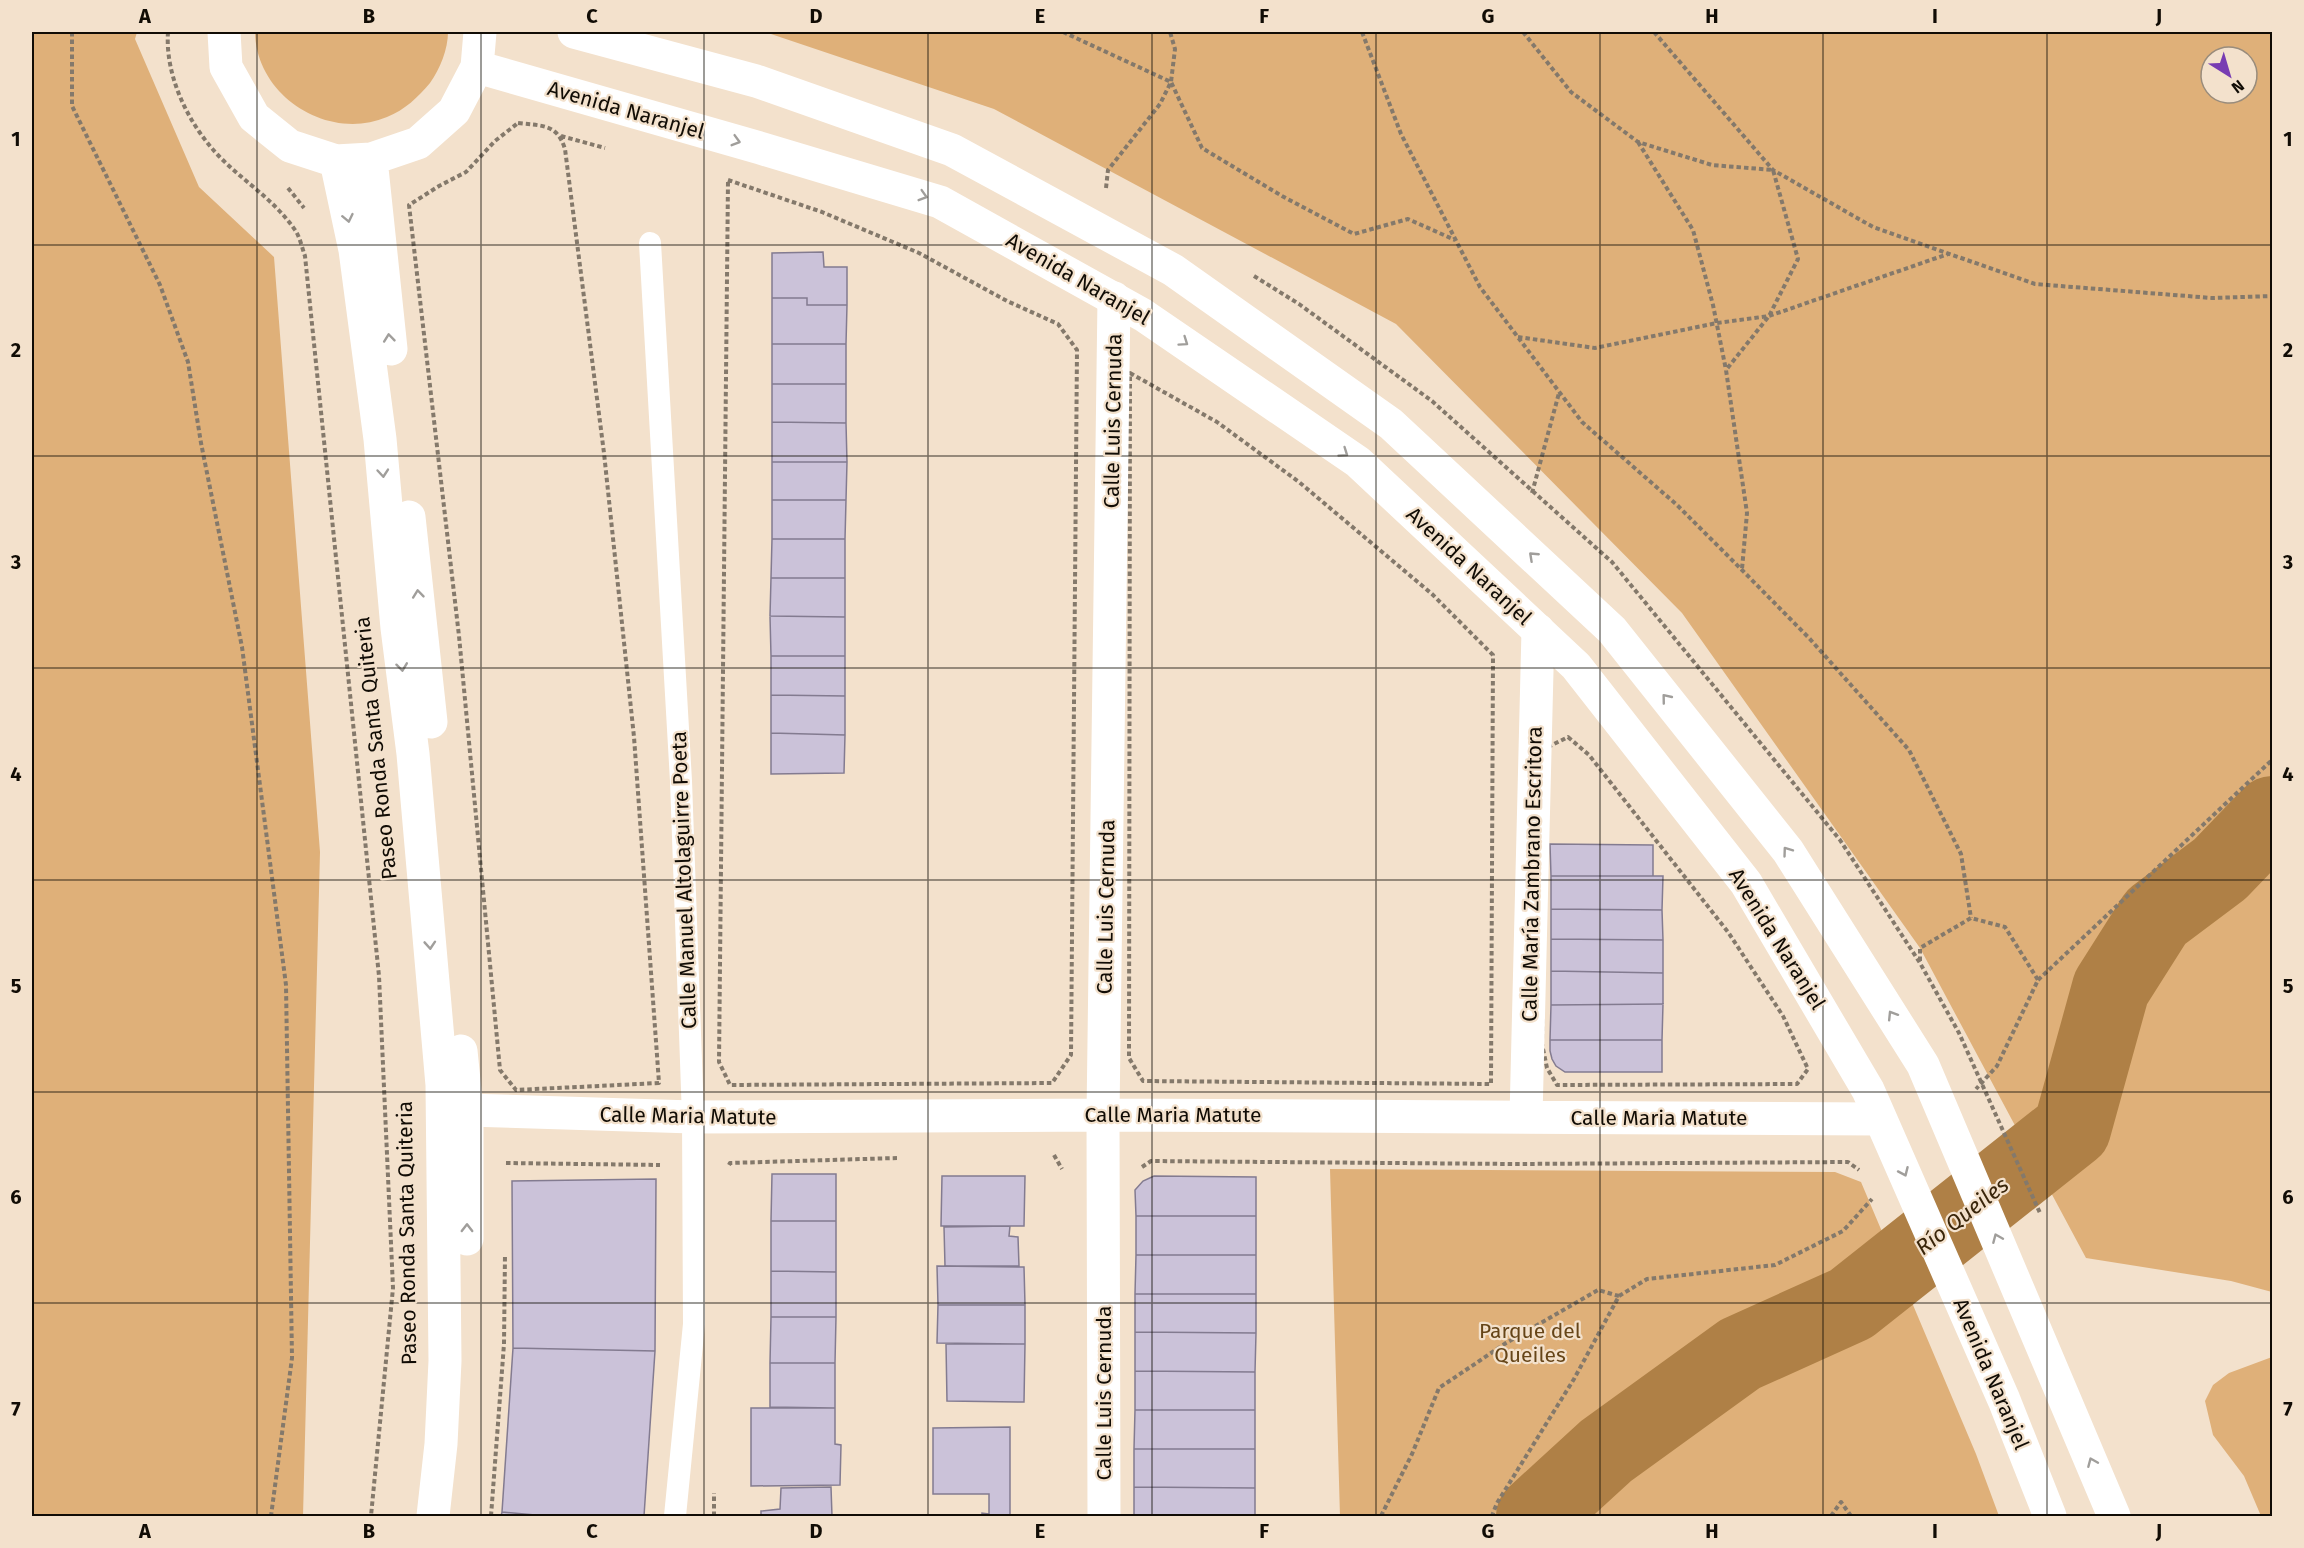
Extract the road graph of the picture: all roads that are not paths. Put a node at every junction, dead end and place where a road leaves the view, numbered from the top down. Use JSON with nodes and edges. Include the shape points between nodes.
{"nodes":[{"id":1,"x":224,"y":32,"type":"edge"},
{"id":2,"x":480,"y":32,"type":"edge"},
{"id":3,"x":574,"y":32,"type":"edge"},
{"id":4,"x":477,"y":67,"type":"junction"},
{"id":5,"x":371,"y":159,"type":"junction"},
{"id":6,"x":336,"y":161,"type":"junction"},
{"id":7,"x":651,"y":243,"type":"dead end"},
{"id":8,"x":1114,"y":298,"type":"junction"},
{"id":9,"x":1538,"y":630,"type":"junction"},
{"id":10,"x":467,"y":1110,"type":"junction"},
{"id":11,"x":1103,"y":1115,"type":"junction"},
{"id":12,"x":693,"y":1117,"type":"junction"},
{"id":13,"x":1526,"y":1117,"type":"junction"},
{"id":14,"x":1880,"y":1119,"type":"junction"},
{"id":15,"x":433,"y":1516,"type":"edge"},
{"id":16,"x":452,"y":1516,"type":"edge"},
{"id":17,"x":675,"y":1516,"type":"edge"},
{"id":18,"x":1104,"y":1516,"type":"edge"},
{"id":19,"x":2050,"y":1516,"type":"edge"},
{"id":20,"x":2114,"y":1516,"type":"edge"}],
"edges":[{"from":1,"to":6,"type":"street","via":[[226,67],[254,117],[290,146]]},
{"from":2,"to":4,"type":"street"},
{"from":20,"to":3,"type":"street","one_way":true,"via":[[1923,1065],[1788,851],[1612,630],[1391,424],[1173,270],[952,150],[756,81]]},
{"from":4,"to":5,"type":"street","via":[[454,111],[418,143]]},
{"from":4,"to":8,"type":"street","name":"Avenida Naranjel","one_way":true,"via":[[940,202]]},
{"from":5,"to":6,"type":"street"},
{"from":10,"to":5,"type":"street","one_way":true,"via":[[424,647]]},
{"from":6,"to":15,"type":"street","name":"Paseo Ronda Santa Quiteria","one_way":true,"via":[[355,250],[380,439],[421,833],[442,1085],[445,1361]]},
{"from":7,"to":12,"type":"lane","name":"Calle Manuel Altolaguirre Poeta","via":[[681,781]]},
{"from":8,"to":9,"type":"street","name":"Avenida Naranjel","one_way":true,"via":[[1358,462]]},
{"from":8,"to":11,"type":"street","name":"Calle Luis Cernuda"},
{"from":9,"to":13,"type":"street","name":"Calle María Zambrano Escritora"},
{"from":9,"to":14,"type":"street","name":"Avenida Naranjel","via":[[1576,666],[1746,883],[1868,1090]]},
{"from":10,"to":12,"type":"street","name":"Calle Maria Matute"},
{"from":16,"to":10,"type":"street","one_way":true,"via":[[467,1324]]},
{"from":11,"to":12,"type":"street","name":"Calle Maria Matute"},
{"from":11,"to":13,"type":"street","name":"Calle Maria Matute"},
{"from":11,"to":18,"type":"street","name":"Calle Luis Cernuda"},
{"from":12,"to":17,"type":"lane","name":"Calle Manuel Altolaguirre Poeta","via":[[694,1324]]},
{"from":13,"to":14,"type":"street","name":"Calle Maria Matute"},
{"from":14,"to":19,"type":"street","name":"Avenida Naranjel","one_way":true,"via":[[1972,1326]]}]}
